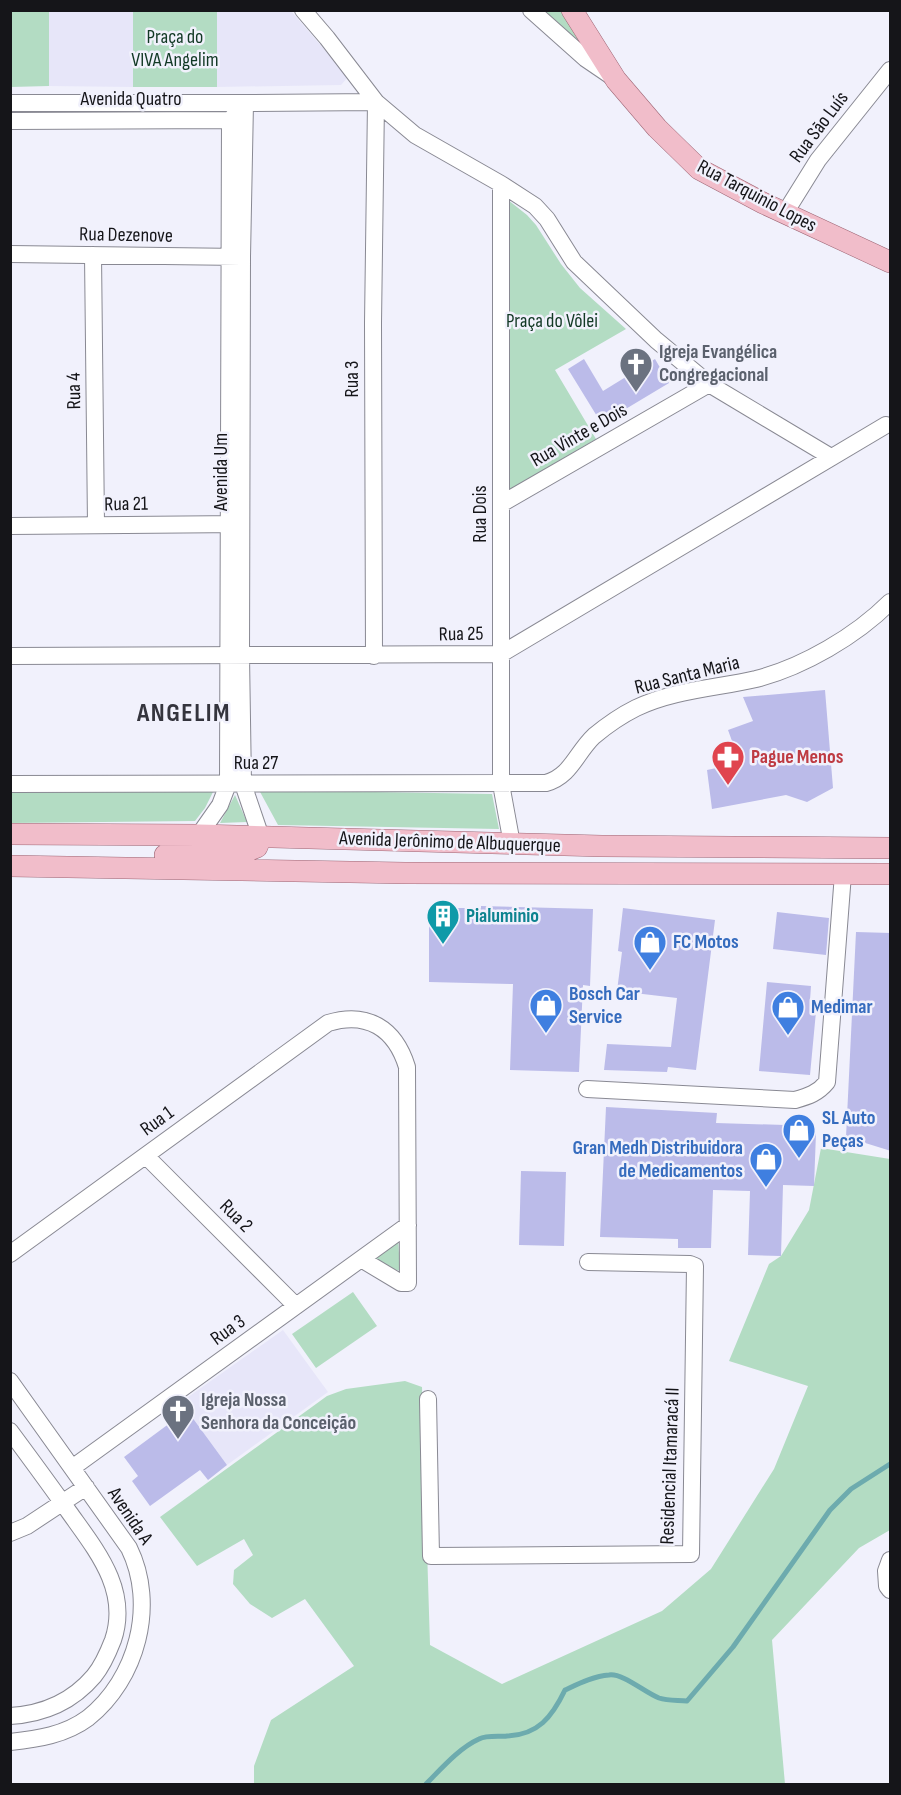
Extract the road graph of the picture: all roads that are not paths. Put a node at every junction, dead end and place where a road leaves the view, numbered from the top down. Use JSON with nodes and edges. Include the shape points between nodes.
{"nodes":[{"id":1,"x":303,"y":10,"type":"edge"},
{"id":2,"x":531,"y":10,"type":"edge"},
{"id":3,"x":572,"y":10,"type":"edge"},
{"id":4,"x":891,"y":70,"type":"edge"},
{"id":5,"x":616,"y":80,"type":"junction"},
{"id":6,"x":376,"y":102,"type":"junction"},
{"id":7,"x":10,"y":103,"type":"edge"},
{"id":8,"x":245,"y":104,"type":"junction"},
{"id":9,"x":230,"y":120,"type":"junction"},
{"id":10,"x":10,"y":121,"type":"edge"},
{"id":11,"x":501,"y":184,"type":"junction"},
{"id":12,"x":785,"y":213,"type":"junction"},
{"id":13,"x":10,"y":254,"type":"edge"},
{"id":14,"x":93,"y":255,"type":"junction"},
{"id":15,"x":236,"y":257,"type":"junction"},
{"id":16,"x":891,"y":262,"type":"edge"},
{"id":17,"x":709,"y":384,"type":"junction"},
{"id":18,"x":886,"y":425,"type":"dead end"},
{"id":19,"x":831,"y":457,"type":"junction"},
{"id":20,"x":501,"y":504,"type":"junction"},
{"id":21,"x":236,"y":524,"type":"junction"},
{"id":22,"x":96,"y":525,"type":"junction"},
{"id":23,"x":10,"y":526,"type":"edge"},
{"id":24,"x":891,"y":602,"type":"edge"},
{"id":25,"x":501,"y":654,"type":"junction"},
{"id":26,"x":10,"y":656,"type":"edge"},
{"id":27,"x":235,"y":656,"type":"junction"},
{"id":28,"x":374,"y":656,"type":"junction"},
{"id":29,"x":10,"y":784,"type":"edge"},
{"id":30,"x":236,"y":784,"type":"junction"},
{"id":31,"x":501,"y":784,"type":"junction"},
{"id":32,"x":10,"y":834,"type":"edge"},
{"id":33,"x":199,"y":835,"type":"junction"},
{"id":34,"x":261,"y":837,"type":"junction"},
{"id":35,"x":512,"y":844,"type":"junction"},
{"id":36,"x":891,"y":848,"type":"edge"},
{"id":37,"x":10,"y":865,"type":"edge"},
{"id":38,"x":843,"y":874,"type":"junction"},
{"id":39,"x":891,"y":874,"type":"edge"},
{"id":40,"x":587,"y":1089,"type":"dead end"},
{"id":41,"x":146,"y":1156,"type":"junction"},
{"id":42,"x":408,"y":1225,"type":"junction"},
{"id":43,"x":10,"y":1254,"type":"edge"},
{"id":44,"x":361,"y":1259,"type":"junction"},
{"id":45,"x":588,"y":1262,"type":"dead end"},
{"id":46,"x":297,"y":1306,"type":"junction"},
{"id":47,"x":10,"y":1382,"type":"edge"},
{"id":48,"x":428,"y":1399,"type":"dead end"},
{"id":49,"x":10,"y":1431,"type":"edge"},
{"id":50,"x":72,"y":1468,"type":"junction"},
{"id":51,"x":86,"y":1487,"type":"junction"},
{"id":52,"x":62,"y":1503,"type":"junction"},
{"id":53,"x":10,"y":1533,"type":"edge"},
{"id":54,"x":891,"y":1560,"type":"edge"},
{"id":55,"x":891,"y":1590,"type":"edge"},
{"id":56,"x":10,"y":1716,"type":"edge"},
{"id":57,"x":10,"y":1742,"type":"edge"}],
"edges":[{"from":1,"to":6,"type":"street"},
{"from":2,"to":5,"type":"street","name":"Rua Tarquinio Lopes"},
{"from":3,"to":5,"type":"main road","name":"Rua Tarquinio Lopes"},
{"from":4,"to":12,"type":"street","name":"Rua São Luís","via":[[818,160]]},
{"from":5,"to":12,"type":"main road","name":"Rua Tarquinio Lopes","via":[[699,169]]},
{"from":6,"to":8,"type":"street","name":"Avenida Quatro"},
{"from":6,"to":11,"type":"street","via":[[415,135]]},
{"from":6,"to":28,"type":"street","name":"Rua 3"},
{"from":7,"to":8,"type":"street","name":"Avenida Quatro"},
{"from":8,"to":9,"type":"street"},
{"from":8,"to":15,"type":"street","name":"Avenida Um"},
{"from":9,"to":10,"type":"street","name":"Avenida Quatro"},
{"from":9,"to":15,"type":"street","name":"Avenida Um"},
{"from":11,"to":17,"type":"street","via":[[535,206],[574,262]]},
{"from":11,"to":20,"type":"street","name":"Rua Dois"},
{"from":12,"to":16,"type":"main road","name":"Rua Tarquinio Lopes"},
{"from":13,"to":14,"type":"street","name":"Rua Dezenove"},
{"from":14,"to":15,"type":"street","name":"Rua Dezenove"},
{"from":14,"to":22,"type":"street","name":"Rua 4"},
{"from":15,"to":21,"type":"street","name":"Avenida Um"},
{"from":17,"to":19,"type":"street"},
{"from":17,"to":20,"type":"street","name":"Rua Vinte e Dois"},
{"from":18,"to":19,"type":"street","name":"Rua 25"},
{"from":19,"to":25,"type":"street","name":"Rua 25"},
{"from":20,"to":25,"type":"street","name":"Rua Dois"},
{"from":21,"to":22,"type":"street","name":"Rua 21"},
{"from":21,"to":27,"type":"street","name":"Avenida Um"},
{"from":22,"to":23,"type":"street","name":"Rua 21"},
{"from":24,"to":31,"type":"street","name":"Rua Santa Maria","via":[[841,640],[791,668],[636,708],[594,737],[555,780]]},
{"from":25,"to":28,"type":"street","name":"Rua 25"},
{"from":25,"to":31,"type":"street","name":"Rua Dois"},
{"from":26,"to":27,"type":"street","name":"Rua 25"},
{"from":27,"to":28,"type":"street","name":"Rua 25"},
{"from":27,"to":30,"type":"street","name":"Avenida Um"},
{"from":29,"to":30,"type":"street","name":"Rua 27"},
{"from":30,"to":31,"type":"street","name":"Rua 27"},
{"from":30,"to":33,"type":"street","name":"Avenida Um"},
{"from":30,"to":34,"type":"street","name":"Avenida Um"},
{"from":31,"to":35,"type":"street","name":"Rua Dois"},
{"from":32,"to":33,"type":"main road","name":"Avenida Jerônimo de Albuquerque"},
{"from":33,"to":34,"type":"main road","name":"Avenida Jerônimo de Albuquerque"},
{"from":34,"to":35,"type":"main road","name":"Avenida Jerônimo de Albuquerque"},
{"from":34,"to":37,"type":"main road","via":[[257,847],[240,854],[57,856]]},
{"from":35,"to":36,"type":"main road","name":"Avenida Jerônimo de Albuquerque"},
{"from":37,"to":38,"type":"main road","name":"Avenida Jerônimo de Albuquerque","via":[[398,873]]},
{"from":38,"to":39,"type":"main road","name":"Avenida Jerônimo de Albuquerque"},
{"from":38,"to":40,"type":"street","via":[[827,1082],[820,1090],[795,1100]]},
{"from":41,"to":42,"type":"street","name":"Rua 1","via":[[328,1023],[353,1018],[374,1024],[392,1038],[405,1058]]},
{"from":41,"to":43,"type":"street","name":"Rua 1"},
{"from":41,"to":46,"type":"street","name":"Rua 2"},
{"from":42,"to":44,"type":"street","name":"Rua 3"},
{"from":42,"to":44,"type":"street","via":[[408,1283]]},
{"from":44,"to":46,"type":"street","name":"Rua 3"},
{"from":45,"to":48,"type":"street","name":"Residencial Itamaracá II","via":[[696,1266],[691,1554],[431,1556]]},
{"from":46,"to":50,"type":"street","name":"Rua 3"},
{"from":47,"to":50,"type":"street","name":"Avenida A"},
{"from":49,"to":52,"type":"street"},
{"from":50,"to":51,"type":"street","name":"Avenida A"},
{"from":51,"to":52,"type":"street"},
{"from":51,"to":57,"type":"street","name":"Avenida A","via":[[136,1563],[142,1610],[138,1640],[118,1683],[88,1718],[42,1739]]},
{"from":52,"to":53,"type":"street"},
{"from":52,"to":56,"type":"street","via":[[107,1568],[117,1596],[116,1631],[100,1669],[78,1692],[40,1712]]},
{"from":54,"to":55,"type":"street","via":[[886,1571]]}]}
